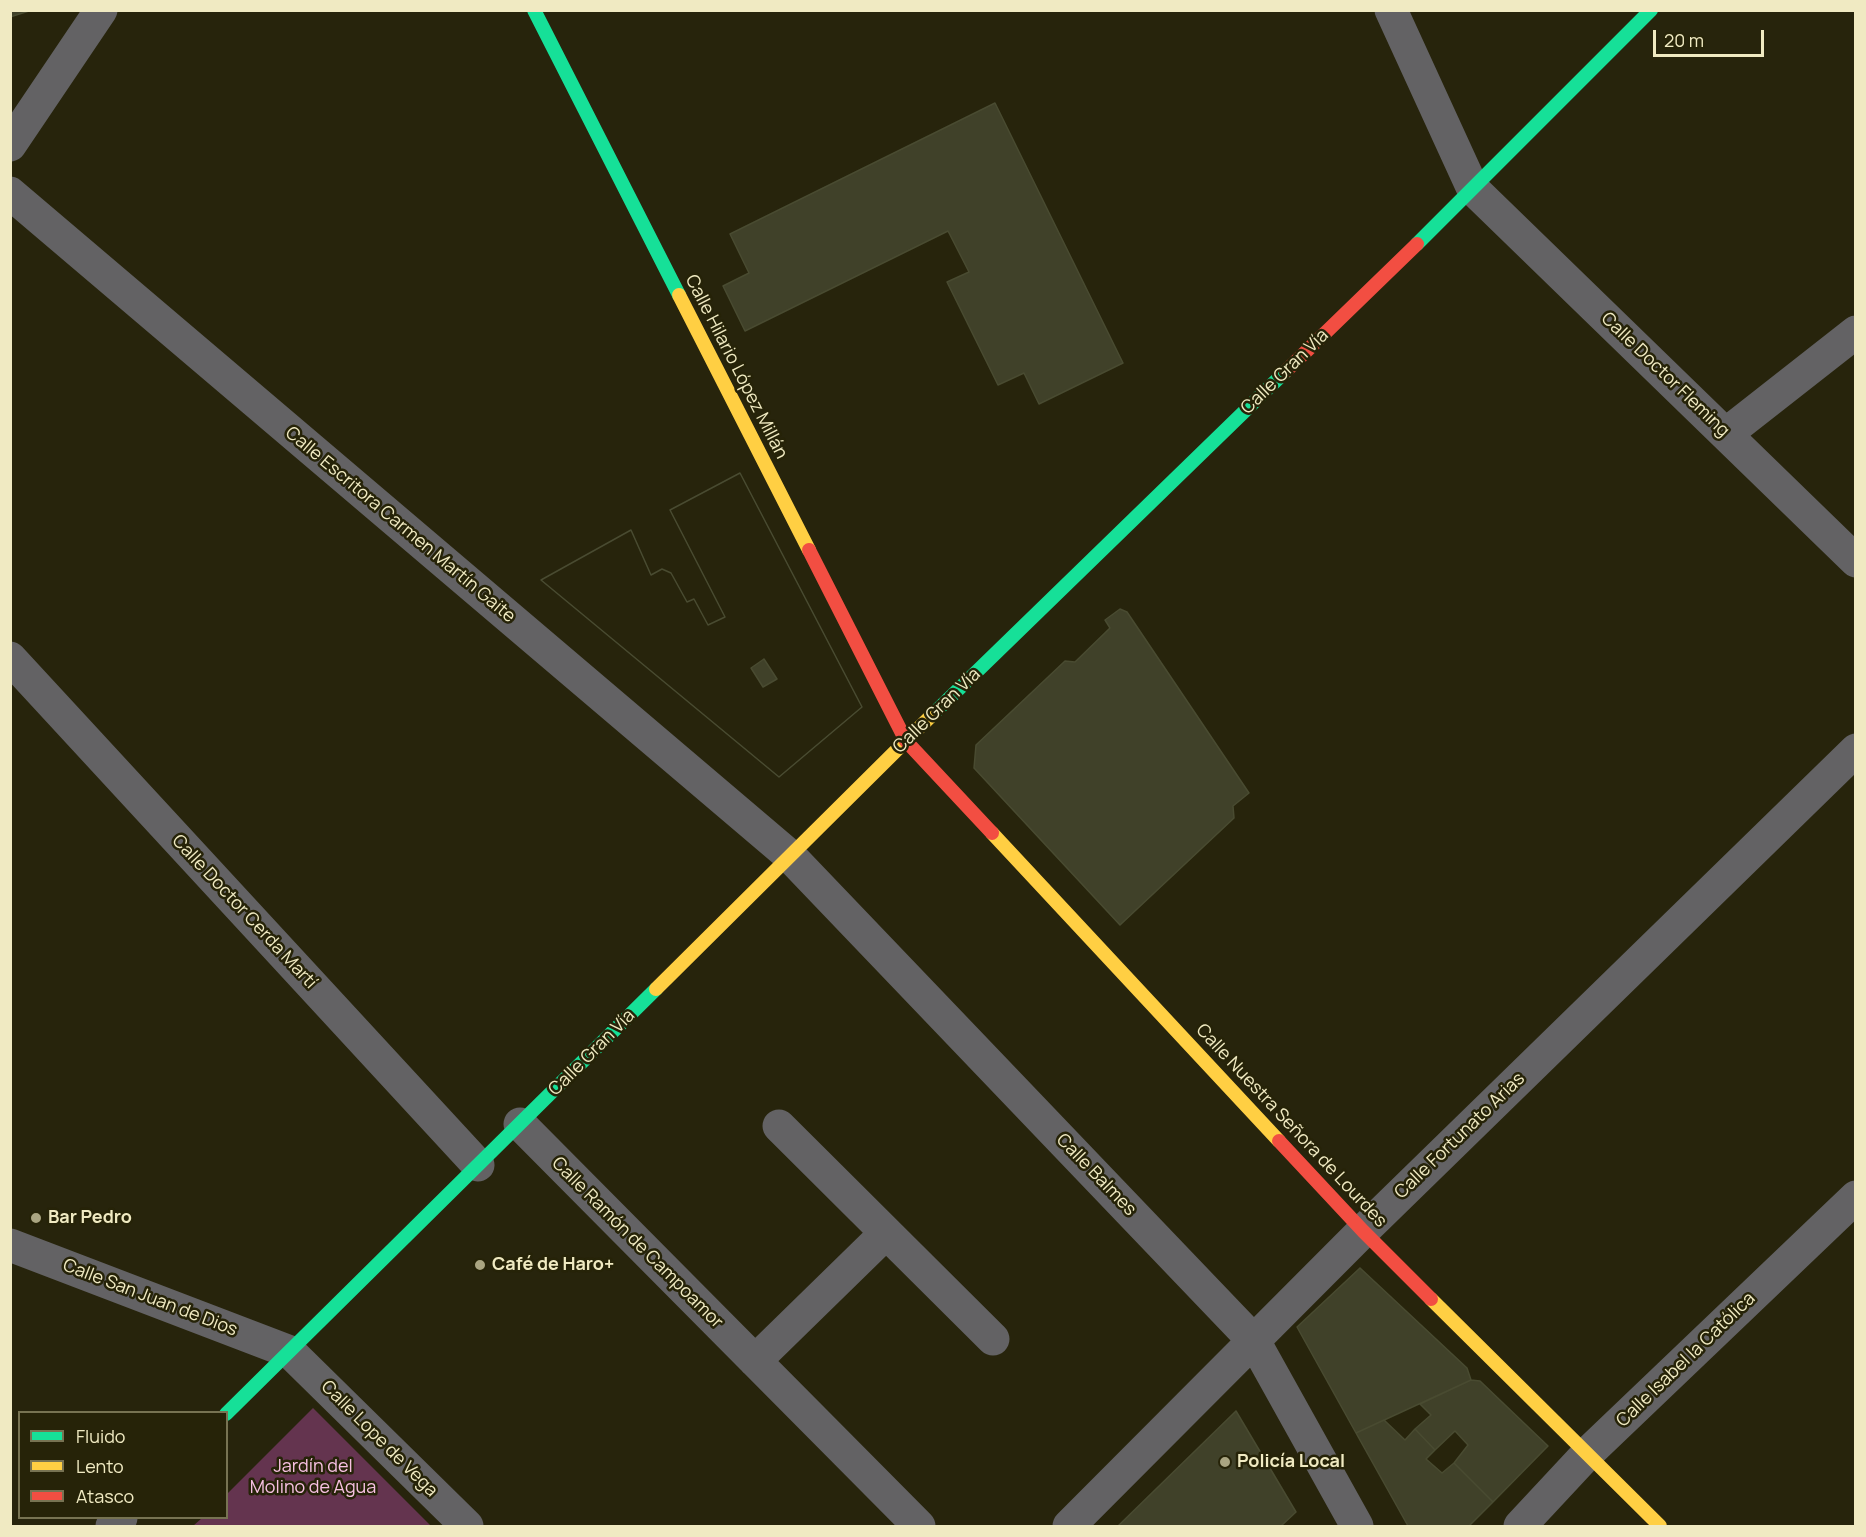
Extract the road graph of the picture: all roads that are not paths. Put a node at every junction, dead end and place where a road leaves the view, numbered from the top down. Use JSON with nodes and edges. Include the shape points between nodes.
{"nodes":[{"id":1,"x":101,"y":10,"type":"edge"},
{"id":2,"x":534,"y":10,"type":"edge"},
{"id":3,"x":1391,"y":10,"type":"edge"},
{"id":4,"x":1651,"y":10,"type":"edge"},
{"id":5,"x":10,"y":145,"type":"edge"},
{"id":6,"x":1473,"y":189,"type":"junction"},
{"id":7,"x":10,"y":193,"type":"edge"},
{"id":8,"x":1856,"y":332,"type":"edge"},
{"id":9,"x":1726,"y":434,"type":"junction"},
{"id":10,"x":1856,"y":561,"type":"edge"},
{"id":11,"x":10,"y":658,"type":"edge"},
{"id":12,"x":906,"y":741,"type":"junction"},
{"id":13,"x":1856,"y":750,"type":"edge"},
{"id":14,"x":790,"y":856,"type":"junction"},
{"id":15,"x":520,"y":1124,"type":"junction"},
{"id":16,"x":779,"y":1126,"type":"dead end"},
{"id":17,"x":478,"y":1165,"type":"junction"},
{"id":18,"x":1856,"y":1197,"type":"edge"},
{"id":19,"x":1363,"y":1231,"type":"junction"},
{"id":20,"x":886,"y":1233,"type":"junction"},
{"id":21,"x":10,"y":1245,"type":"edge"},
{"id":22,"x":993,"y":1340,"type":"dead end"},
{"id":23,"x":1254,"y":1341,"type":"junction"},
{"id":24,"x":290,"y":1352,"type":"junction"},
{"id":25,"x":755,"y":1361,"type":"junction"},
{"id":26,"x":228,"y":1412,"type":"edge"},
{"id":27,"x":1588,"y":1453,"type":"junction"},
{"id":28,"x":467,"y":1527,"type":"edge"},
{"id":29,"x":919,"y":1527,"type":"edge"},
{"id":30,"x":1069,"y":1527,"type":"edge"},
{"id":31,"x":1357,"y":1527,"type":"edge"},
{"id":32,"x":1520,"y":1527,"type":"edge"},
{"id":33,"x":1660,"y":1527,"type":"edge"}],
"edges":[{"from":1,"to":5,"type":"street"},
{"from":2,"to":12,"type":"street","name":"Calle Hilario López Millán"},
{"from":3,"to":6,"type":"street"},
{"from":4,"to":6,"type":"street","name":"Calle Gran Vía"},
{"from":6,"to":9,"type":"street","name":"Calle Doctor Fleming"},
{"from":6,"to":12,"type":"street","name":"Calle Gran Vía"},
{"from":7,"to":14,"type":"street","name":"Calle Escritora Carmen Martín Gaite"},
{"from":8,"to":9,"type":"street"},
{"from":9,"to":10,"type":"street","name":"Calle Doctor Fleming"},
{"from":11,"to":17,"type":"street","name":"Calle Doctor Cerda Martí"},
{"from":12,"to":14,"type":"street","name":"Calle Gran Vía"},
{"from":12,"to":19,"type":"street","name":"Calle Nuestra Señora de Lourdes"},
{"from":13,"to":19,"type":"street","name":"Calle Fortunato Arias"},
{"from":14,"to":15,"type":"street","name":"Calle Gran Vía"},
{"from":14,"to":23,"type":"street","name":"Calle Balmes"},
{"from":15,"to":17,"type":"street","name":"Calle Gran Vía"},
{"from":15,"to":25,"type":"street","name":"Calle Ramón de Campoamor"},
{"from":16,"to":20,"type":"street"},
{"from":17,"to":24,"type":"street","name":"Calle Gran Vía"},
{"from":18,"to":27,"type":"street","name":"Calle Isabel la Católica"},
{"from":19,"to":23,"type":"street","name":"Calle Fortunato Arias"},
{"from":19,"to":27,"type":"street","name":"Calle Nuestra Señora de Lourdes"},
{"from":20,"to":22,"type":"street"},
{"from":20,"to":25,"type":"street"},
{"from":21,"to":24,"type":"street","name":"Calle San Juan de Dios"},
{"from":23,"to":30,"type":"street","name":"Calle Fortunato Arias"},
{"from":23,"to":31,"type":"street","name":"Calle Balmes"},
{"from":24,"to":26,"type":"street","name":"Calle Gran Vía"},
{"from":24,"to":28,"type":"street","name":"Calle Lope de Vega"},
{"from":25,"to":29,"type":"street","name":"Calle Ramón de Campoamor"},
{"from":27,"to":32,"type":"street","name":"Calle Isabel la Católica"},
{"from":27,"to":33,"type":"street","name":"Calle Nuestra Señora de Lourdes"}]}
